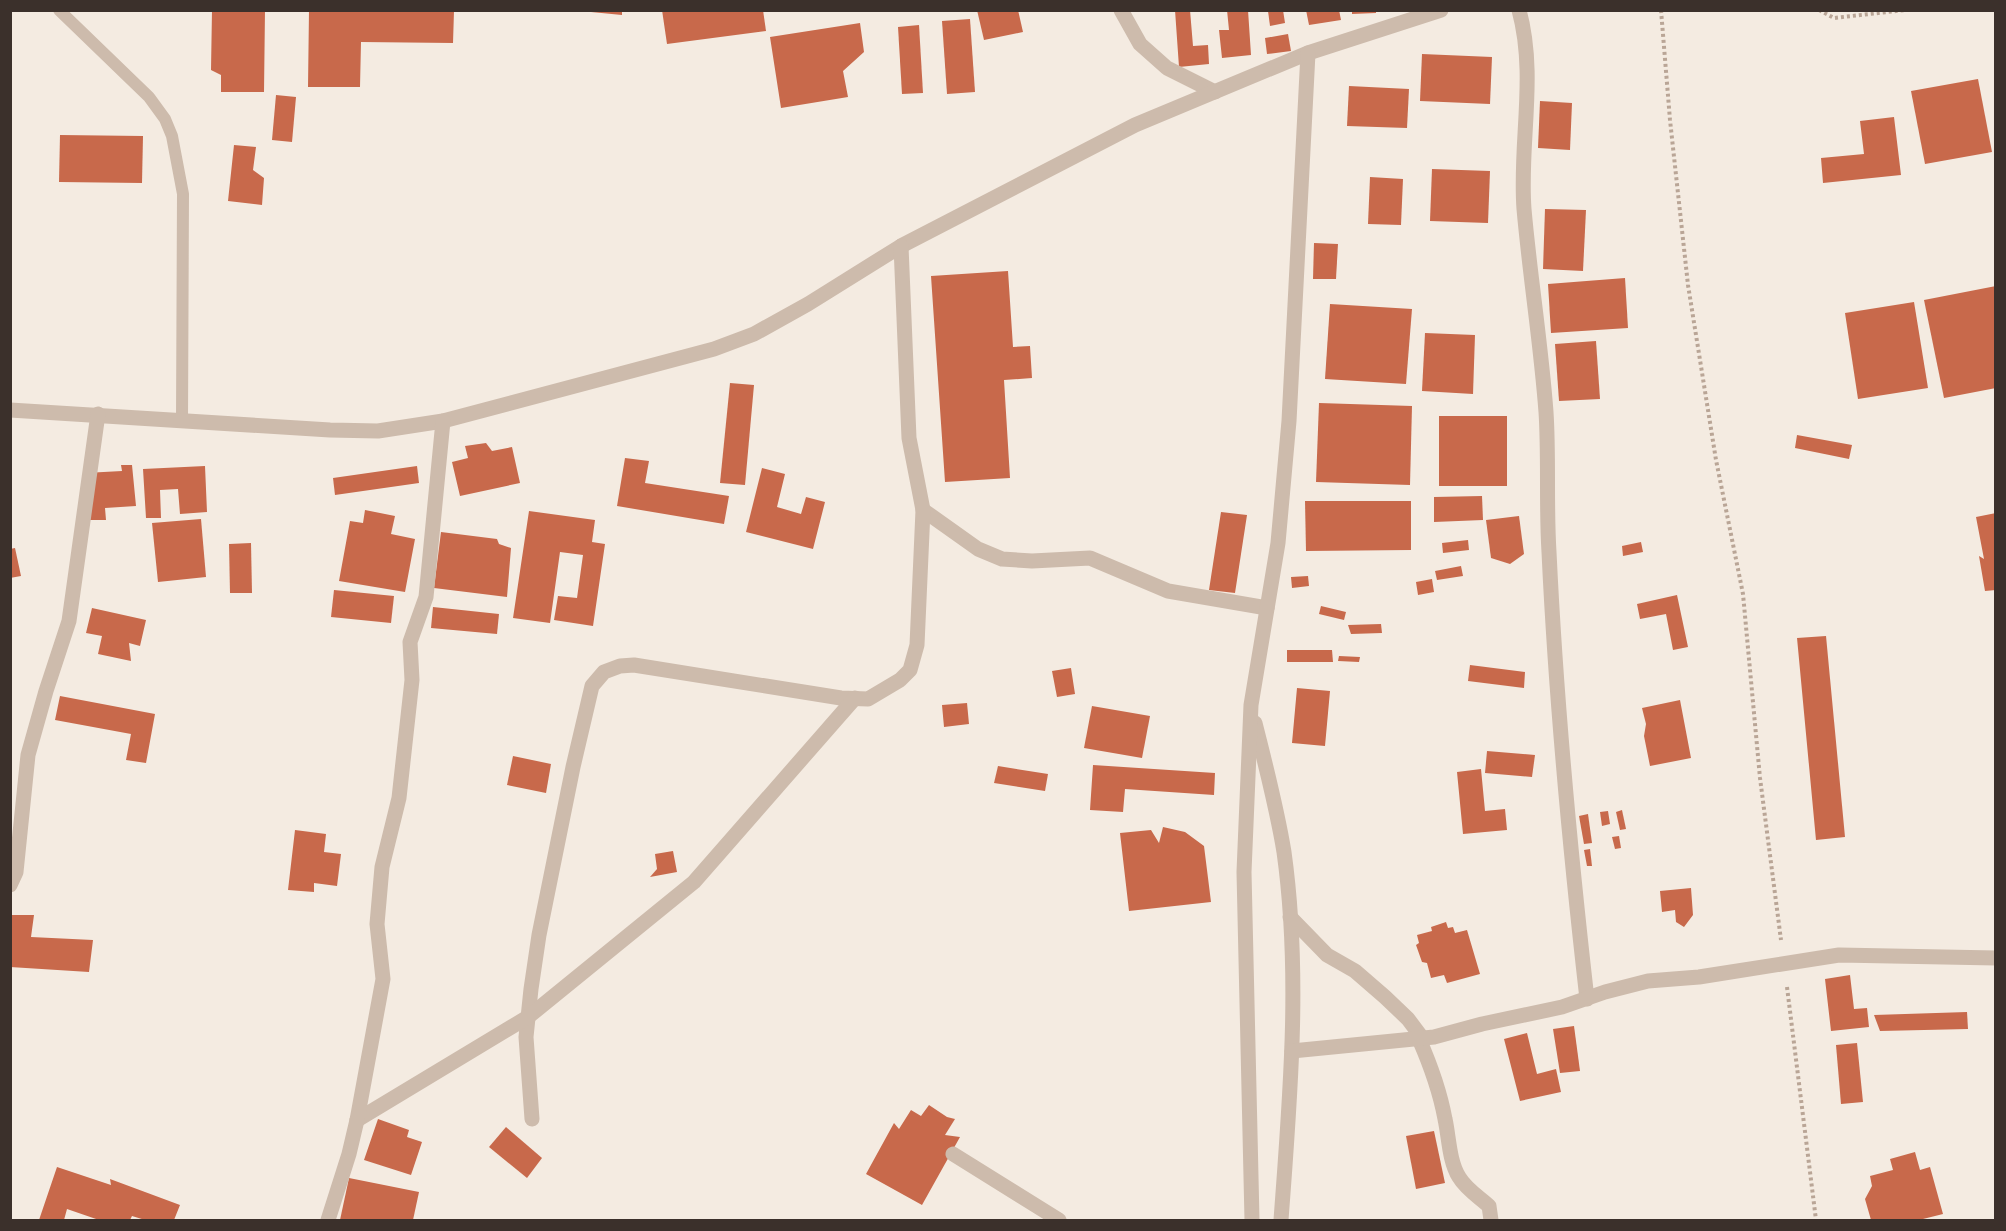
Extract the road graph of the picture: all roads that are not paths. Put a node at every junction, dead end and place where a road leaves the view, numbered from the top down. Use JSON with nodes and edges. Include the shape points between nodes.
{"nodes":[{"id":1,"x":59,"y":10,"type":"edge"},
{"id":2,"x":1122,"y":10,"type":"edge"},
{"id":3,"x":1442,"y":10,"type":"edge"},
{"id":4,"x":1519,"y":10,"type":"edge"},
{"id":5,"x":1308,"y":53,"type":"junction"},
{"id":6,"x":1215,"y":92,"type":"junction"},
{"id":7,"x":901,"y":246,"type":"junction"},
{"id":8,"x":10,"y":410,"type":"edge"},
{"id":9,"x":98,"y":414,"type":"junction"},
{"id":10,"x":182,"y":419,"type":"junction"},
{"id":11,"x":443,"y":422,"type":"junction"},
{"id":12,"x":923,"y":510,"type":"junction"},
{"id":13,"x":1267,"y":608,"type":"junction"},
{"id":14,"x":855,"y":698,"type":"junction"},
{"id":15,"x":1251,"y":705,"type":"junction"},
{"id":16,"x":10,"y":885,"type":"edge"},
{"id":17,"x":1290,"y":917,"type":"junction"},
{"id":18,"x":1995,"y":958,"type":"edge"},
{"id":19,"x":1587,"y":999,"type":"junction"},
{"id":20,"x":528,"y":1017,"type":"junction"},
{"id":21,"x":1421,"y":1039,"type":"junction"},
{"id":22,"x":1292,"y":1051,"type":"junction"},
{"id":23,"x":532,"y":1119,"type":"dead end"},
{"id":24,"x":357,"y":1120,"type":"junction"},
{"id":25,"x":953,"y":1154,"type":"dead end"},
{"id":26,"x":328,"y":1221,"type":"edge"},
{"id":27,"x":1059,"y":1221,"type":"edge"},
{"id":28,"x":1252,"y":1221,"type":"edge"},
{"id":29,"x":1281,"y":1221,"type":"edge"},
{"id":30,"x":1491,"y":1221,"type":"edge"}],
"edges":[{"from":1,"to":10,"type":"lane","via":[[149,97],[172,136],[183,194]]},
{"from":2,"to":6,"type":"street","via":[[1140,44],[1167,68]]},
{"from":3,"to":5,"type":"street"},
{"from":4,"to":19,"type":"street","via":[[1527,63],[1524,206],[1546,414],[1558,715]]},
{"from":5,"to":6,"type":"street"},
{"from":5,"to":13,"type":"street","via":[[1289,421],[1278,543]]},
{"from":6,"to":7,"type":"street","via":[[1135,125]]},
{"from":7,"to":11,"type":"street","via":[[754,334],[714,349]]},
{"from":7,"to":12,"type":"street","via":[[909,438]]},
{"from":8,"to":9,"type":"street"},
{"from":9,"to":10,"type":"street"},
{"from":9,"to":16,"type":"street","via":[[69,621],[27,755],[16,872]]},
{"from":10,"to":11,"type":"street","via":[[378,431]]},
{"from":11,"to":24,"type":"street","via":[[426,597],[410,642],[412,680],[399,798],[382,867],[377,924],[383,979]]},
{"from":12,"to":13,"type":"street","via":[[978,549],[1002,559],[1090,558],[1168,591]]},
{"from":12,"to":14,"type":"street","via":[[917,645],[910,670],[900,681],[868,699]]},
{"from":13,"to":15,"type":"street"},
{"from":14,"to":20,"type":"street","via":[[694,882]]},
{"from":14,"to":20,"type":"street","via":[[634,665],[604,672],[592,686],[573,767],[539,935]]},
{"from":15,"to":17,"type":"street","via":[[1284,853]]},
{"from":15,"to":28,"type":"street","via":[[1244,872]]},
{"from":17,"to":21,"type":"street","via":[[1327,955],[1355,971],[1385,997],[1408,1019]]},
{"from":17,"to":22,"type":"street"},
{"from":18,"to":19,"type":"street","via":[[1839,955],[1648,981]]},
{"from":19,"to":21,"type":"street"},
{"from":20,"to":23,"type":"street"},
{"from":20,"to":24,"type":"street"},
{"from":21,"to":22,"type":"street"},
{"from":21,"to":30,"type":"street","via":[[1445,1116],[1458,1177],[1489,1206]]},
{"from":22,"to":29,"type":"street"},
{"from":24,"to":26,"type":"street"},
{"from":25,"to":27,"type":"street"}]}
